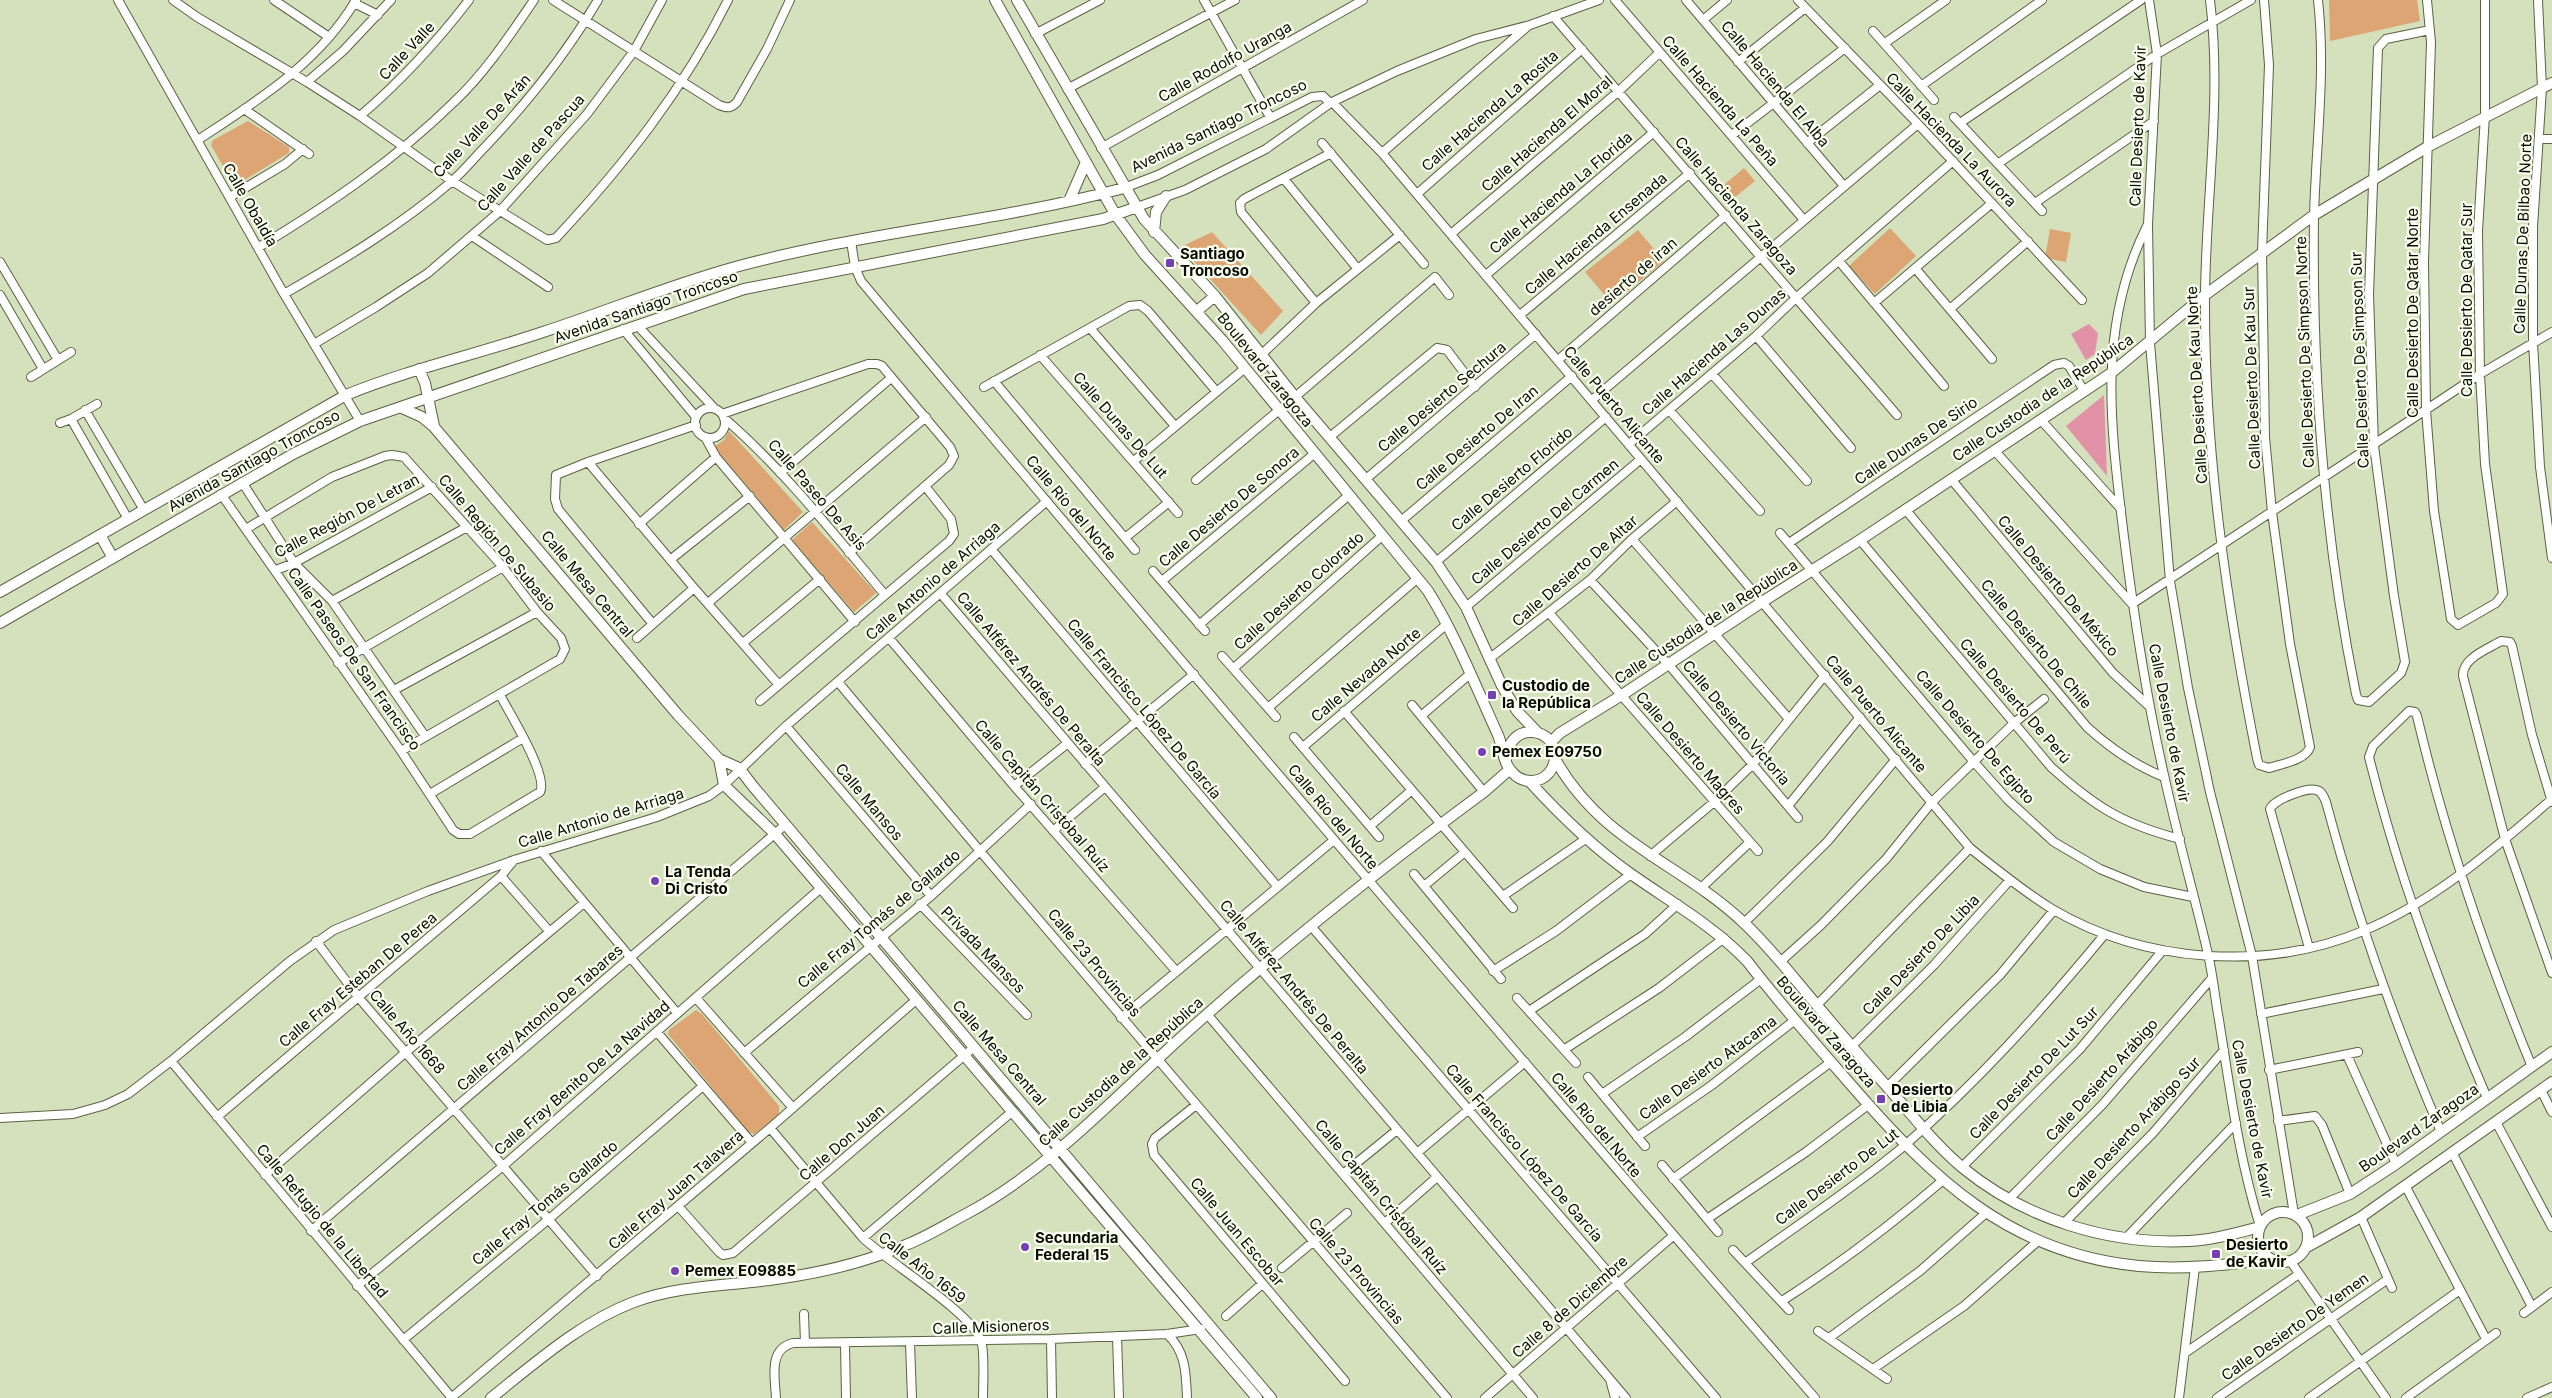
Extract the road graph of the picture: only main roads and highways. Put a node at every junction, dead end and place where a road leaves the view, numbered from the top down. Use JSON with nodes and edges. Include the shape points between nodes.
{"nodes":[{"id":1,"x":995,"y":0,"type":"edge"},
{"id":2,"x":1017,"y":0,"type":"edge"},
{"id":3,"x":2552,"y":83,"type":"edge"},
{"id":4,"x":1086,"y":162,"type":"junction"},
{"id":5,"x":1124,"y":188,"type":"junction"},
{"id":6,"x":1104,"y":193,"type":"junction"},
{"id":7,"x":1166,"y":196,"type":"road end"},
{"id":8,"x":1069,"y":201,"type":"junction"},
{"id":9,"x":1137,"y":207,"type":"junction"},
{"id":10,"x":1116,"y":214,"type":"junction"},
{"id":11,"x":1154,"y":232,"type":"junction"},
{"id":12,"x":1215,"y":296,"type":"junction"},
{"id":13,"x":1197,"y":311,"type":"junction"},
{"id":14,"x":419,"y":369,"type":"junction"},
{"id":15,"x":428,"y":400,"type":"junction"},
{"id":16,"x":402,"y":408,"type":"junction"},
{"id":17,"x":434,"y":427,"type":"junction"},
{"id":18,"x":100,"y":536,"type":"junction"},
{"id":19,"x":112,"y":558,"type":"junction"},
{"id":20,"x":0,"y":592,"type":"edge"},
{"id":21,"x":0,"y":623,"type":"edge"},
{"id":22,"x":1537,"y":732,"type":"junction"},
{"id":23,"x":1551,"y":742,"type":"junction"},
{"id":24,"x":719,"y":759,"type":"junction"},
{"id":25,"x":1555,"y":759,"type":"junction"},
{"id":26,"x":1508,"y":765,"type":"junction"},
{"id":27,"x":1529,"y":781,"type":"junction"},
{"id":28,"x":2552,"y":1052,"type":"edge"},
{"id":29,"x":2552,"y":1082,"type":"edge"},
{"id":30,"x":1061,"y":1148,"type":"junction"},
{"id":31,"x":1052,"y":1156,"type":"junction"},
{"id":32,"x":2295,"y":1214,"type":"junction"},
{"id":33,"x":2260,"y":1227,"type":"junction"},
{"id":34,"x":2307,"y":1247,"type":"junction"},
{"id":35,"x":2271,"y":1259,"type":"junction"},
{"id":36,"x":491,"y":1398,"type":"edge"},
{"id":37,"x":1257,"y":1398,"type":"edge"},
{"id":38,"x":1271,"y":1398,"type":"edge"}],
"edges":[{"from":1,"to":4,"type":"main road","name":"Boulevard Zaragoza"},
{"from":2,"to":5,"type":"main road","name":"Boulevard Zaragoza"},
{"from":3,"to":23,"type":"main road","name":"Calle Custodia de la República","via":[[2428,146],[2314,215],[2205,295],[2150,343],[2084,392],[1560,733]]},
{"from":4,"to":6,"type":"main road","name":"Boulevard Zaragoza"},
{"from":4,"to":8,"type":"main road"},
{"from":5,"to":6,"type":"main road","name":"Avenida Santiago Troncoso"},
{"from":5,"to":9,"type":"main road","name":"Boulevard Zaragoza"},
{"from":6,"to":8,"type":"main road","name":"Avenida Santiago Troncoso"},
{"from":6,"to":10,"type":"main road","name":"Boulevard Zaragoza"},
{"from":7,"to":11,"type":"main road","via":[[1156,212]]},
{"from":8,"to":14,"type":"main road","name":"Avenida Santiago Troncoso","via":[[738,266],[548,331]]},
{"from":9,"to":10,"type":"main road","name":"Avenida Santiago Troncoso"},
{"from":9,"to":11,"type":"main road","name":"Boulevard Zaragoza"},
{"from":10,"to":13,"type":"main road","name":"Boulevard Zaragoza","via":[[1154,267]]},
{"from":10,"to":15,"type":"main road","name":"Avenida Santiago Troncoso","via":[[744,289]]},
{"from":11,"to":12,"type":"main road","name":"Boulevard Zaragoza"},
{"from":12,"to":13,"type":"main road"},
{"from":12,"to":22,"type":"main road","name":"Boulevard Zaragoza","via":[[1295,397],[1436,562],[1466,607],[1517,711]]},
{"from":13,"to":26,"type":"main road","name":"Boulevard Zaragoza","via":[[1418,578],[1447,624],[1500,739]]},
{"from":14,"to":15,"type":"main road"},
{"from":14,"to":18,"type":"main road","name":"Avenida Santiago Troncoso","via":[[346,395]]},
{"from":15,"to":16,"type":"main road","name":"Avenida Santiago Troncoso"},
{"from":15,"to":17,"type":"main road"},
{"from":16,"to":17,"type":"main road"},
{"from":16,"to":19,"type":"main road","name":"Avenida Santiago Troncoso","via":[[324,437]]},
{"from":17,"to":24,"type":"main road","name":"Calle Mesa Central"},
{"from":18,"to":19,"type":"main road"},
{"from":18,"to":20,"type":"main road","name":"Avenida Santiago Troncoso"},
{"from":19,"to":21,"type":"main road","name":"Avenida Santiago Troncoso"},
{"from":22,"to":23,"type":"main road"},
{"from":22,"to":26,"type":"main road","via":[[1515,737],[1507,749]]},
{"from":23,"to":25,"type":"main road"},
{"from":24,"to":30,"type":"main road","name":"Calle Mesa Central","via":[[739,768]]},
{"from":24,"to":31,"type":"main road","name":"Calle Mesa Central","via":[[724,785],[775,834]]},
{"from":25,"to":27,"type":"main road","via":[[1549,772]]},
{"from":25,"to":33,"type":"main road","name":"Boulevard Zaragoza","via":[[1569,784],[1631,844],[1701,888],[1744,923],[1923,1128],[1962,1167],[2009,1198],[2064,1223],[2126,1238],[2189,1241],[2223,1237]]},
{"from":26,"to":27,"type":"main road","via":[[1518,778]]},
{"from":26,"to":30,"type":"main road","name":"Calle Custodia de la República","via":[[1484,792],[1368,880],[1259,969]]},
{"from":27,"to":35,"type":"main road","name":"Boulevard Zaragoza","via":[[1587,838],[1631,874],[1724,938],[1904,1145],[1942,1181],[1986,1213],[2038,1241],[2121,1264],[2195,1267]]},
{"from":28,"to":32,"type":"main road","name":"Boulevard Zaragoza","via":[[2350,1194]]},
{"from":29,"to":34,"type":"main road","via":[[2406,1187]]},
{"from":30,"to":31,"type":"main road","name":"Calle Custodia de la República"},
{"from":30,"to":38,"type":"main road","name":"Calle Mesa Central"},
{"from":31,"to":36,"type":"main road","name":"Calle Custodia de la República","via":[[993,1199],[908,1244],[880,1254],[799,1275],[700,1287],[636,1301],[578,1332]]},
{"from":31,"to":37,"type":"main road","name":"Calle Mesa Central"},
{"from":32,"to":33,"type":"main road","via":[[2271,1214]]},
{"from":32,"to":34,"type":"main road","via":[[2308,1233]]},
{"from":33,"to":35,"type":"main road","via":[[2258,1242]]},
{"from":34,"to":35,"type":"main road","via":[[2290,1262]]}]}
